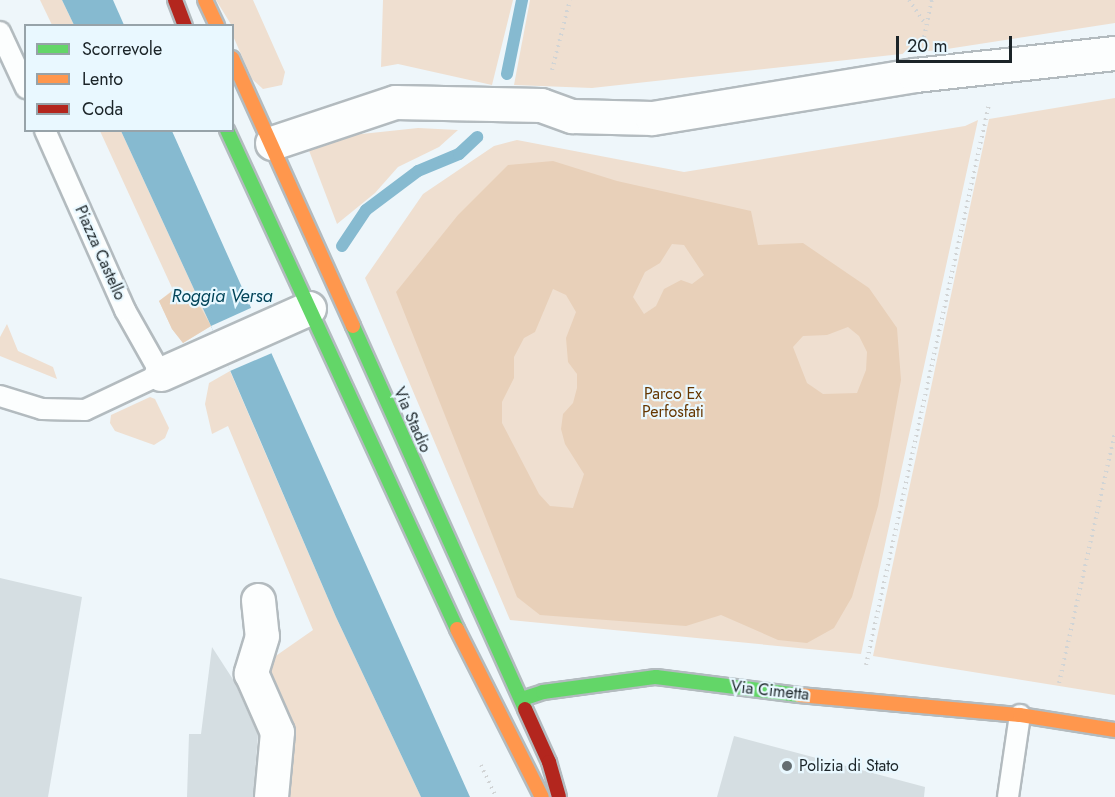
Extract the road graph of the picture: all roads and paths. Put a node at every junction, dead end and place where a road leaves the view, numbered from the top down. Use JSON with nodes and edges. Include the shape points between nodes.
{"nodes":[{"id":1,"x":175,"y":0,"type":"edge"},
{"id":2,"x":205,"y":0,"type":"edge"},
{"id":3,"x":570,"y":0,"type":"edge"},
{"id":4,"x":909,"y":0,"type":"edge"},
{"id":5,"x":183,"y":24,"type":"edge"},
{"id":6,"x":216,"y":24,"type":"edge"},
{"id":7,"x":927,"y":26,"type":"dead end"},
{"id":8,"x":0,"y":32,"type":"edge"},
{"id":9,"x":1115,"y":53,"type":"edge"},
{"id":10,"x":234,"y":62,"type":"edge"},
{"id":11,"x":1000,"y":66,"type":"junction"},
{"id":12,"x":24,"y":84,"type":"edge"},
{"id":13,"x":541,"y":105,"type":"junction"},
{"id":14,"x":258,"y":112,"type":"junction"},
{"id":15,"x":46,"y":132,"type":"edge"},
{"id":16,"x":228,"y":132,"type":"edge"},
{"id":17,"x":272,"y":142,"type":"junction"},
{"id":18,"x":309,"y":308,"type":"junction"},
{"id":19,"x":161,"y":374,"type":"junction"},
{"id":20,"x":0,"y":396,"type":"edge"},
{"id":21,"x":1115,"y":432,"type":"edge"},
{"id":22,"x":471,"y":588,"type":"junction"},
{"id":23,"x":258,"y":600,"type":"dead end"},
{"id":24,"x":522,"y":699,"type":"junction"},
{"id":25,"x":863,"y":700,"type":"junction"},
{"id":26,"x":1020,"y":715,"type":"junction"},
{"id":27,"x":1055,"y":721,"type":"junction"},
{"id":28,"x":1115,"y":730,"type":"edge"},
{"id":29,"x":271,"y":797,"type":"edge"},
{"id":30,"x":542,"y":797,"type":"edge"},
{"id":31,"x":559,"y":797,"type":"edge"},
{"id":32,"x":1008,"y":797,"type":"edge"}],
"edges":[{"from":1,"to":5,"type":"main road"},
{"from":2,"to":6,"type":"main road"},
{"from":3,"to":13,"type":"path"},
{"from":4,"to":7,"type":"path"},
{"from":8,"to":12,"type":"lane"},
{"from":9,"to":11,"type":"street"},
{"from":10,"to":14,"type":"main road","name":"Via Stadio"},
{"from":11,"to":13,"type":"street","via":[[915,75],[652,118],[572,116]]},
{"from":11,"to":25,"type":"path","via":[[985,119],[868,656]]},
{"from":13,"to":17,"type":"street","via":[[395,102]]},
{"from":14,"to":17,"type":"main road","name":"Via Stadio"},
{"from":14,"to":18,"type":"street","via":[[253,146],[311,271],[314,289]]},
{"from":15,"to":19,"type":"lane","name":"Piazza Castello","via":[[125,310]]},
{"from":16,"to":18,"type":"main road"},
{"from":17,"to":22,"type":"main road","name":"Via Stadio"},
{"from":18,"to":19,"type":"street"},
{"from":18,"to":22,"type":"street","via":[[332,322],[441,570]]},
{"from":18,"to":30,"type":"main road","via":[[465,647]]},
{"from":19,"to":20,"type":"lane","via":[[85,410],[42,409]]},
{"from":21,"to":27,"type":"path","via":[[1058,686]]},
{"from":22,"to":24,"type":"main road","name":"Via Stadio"},
{"from":23,"to":29,"type":"street","via":[[262,636],[251,673],[277,732]]},
{"from":24,"to":25,"type":"main road","name":"Via Cimetta","via":[[543,692],[656,677]]},
{"from":24,"to":31,"type":"main road","name":"Via Stadio","via":[[549,762]]},
{"from":25,"to":26,"type":"main road","name":"Via Cimetta"},
{"from":26,"to":27,"type":"main road","name":"Via Cimetta"},
{"from":26,"to":32,"type":"lane"},
{"from":27,"to":28,"type":"main road","name":"Via Cimetta"}]}
